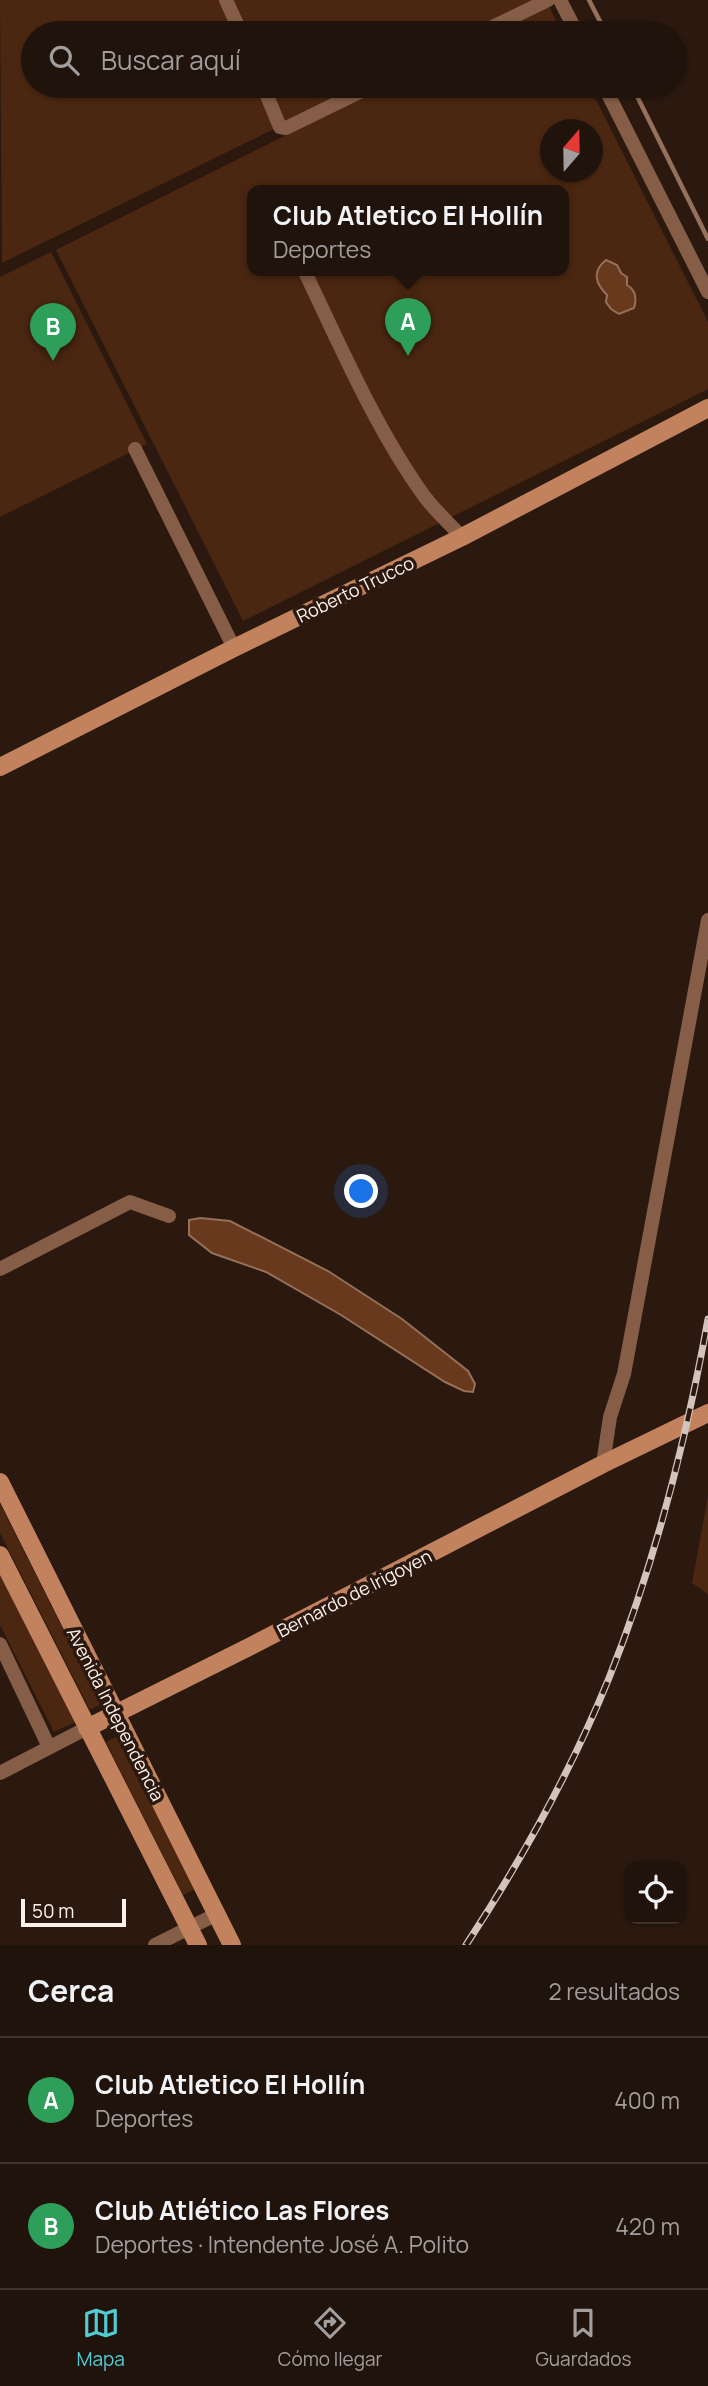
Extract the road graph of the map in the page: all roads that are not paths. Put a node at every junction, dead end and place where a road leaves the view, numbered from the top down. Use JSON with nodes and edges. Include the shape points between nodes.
{"nodes":[{"id":1,"x":226,"y":0,"type":"edge"},
{"id":2,"x":548,"y":0,"type":"edge"},
{"id":3,"x":560,"y":0,"type":"edge"},
{"id":4,"x":236,"y":21,"type":"edge"},
{"id":5,"x":505,"y":21,"type":"edge"},
{"id":6,"x":571,"y":21,"type":"edge"},
{"id":7,"x":268,"y":98,"type":"edge"},
{"id":8,"x":347,"y":98,"type":"edge"},
{"id":9,"x":610,"y":98,"type":"edge"},
{"id":10,"x":307,"y":276,"type":"edge"},
{"id":11,"x":708,"y":292,"type":"edge"},
{"id":12,"x":708,"y":408,"type":"edge"},
{"id":13,"x":135,"y":449,"type":"dead end"},
{"id":14,"x":462,"y":537,"type":"junction"},
{"id":15,"x":234,"y":648,"type":"junction"},
{"id":16,"x":0,"y":767,"type":"edge"},
{"id":17,"x":708,"y":920,"type":"edge"},
{"id":18,"x":169,"y":1216,"type":"dead end"},
{"id":19,"x":0,"y":1269,"type":"edge"},
{"id":20,"x":708,"y":1413,"type":"edge"},
{"id":21,"x":603,"y":1464,"type":"junction"},
{"id":22,"x":0,"y":1482,"type":"edge"},
{"id":23,"x":0,"y":1555,"type":"edge"},
{"id":24,"x":0,"y":1644,"type":"edge"},
{"id":25,"x":116,"y":1714,"type":"junction"},
{"id":26,"x":88,"y":1728,"type":"junction"},
{"id":27,"x":49,"y":1747,"type":"junction"},
{"id":28,"x":0,"y":1773,"type":"edge"},
{"id":29,"x":217,"y":1914,"type":"junction"},
{"id":30,"x":189,"y":1928,"type":"junction"},
{"id":31,"x":155,"y":1945,"type":"edge"},
{"id":32,"x":198,"y":1945,"type":"edge"},
{"id":33,"x":232,"y":1945,"type":"edge"}],
"edges":[{"from":1,"to":4,"type":"street"},
{"from":2,"to":5,"type":"street"},
{"from":3,"to":6,"type":"street"},
{"from":7,"to":8,"type":"street","via":[[280,127],[286,128]]},
{"from":9,"to":11,"type":"street"},
{"from":10,"to":14,"type":"street","via":[[357,382],[400,458],[423,495]]},
{"from":12,"to":14,"type":"main road","name":"Roberto Trucco"},
{"from":13,"to":15,"type":"street"},
{"from":14,"to":15,"type":"main road","name":"Roberto Trucco"},
{"from":15,"to":16,"type":"main road","name":"Roberto Trucco"},
{"from":17,"to":21,"type":"street","via":[[624,1374],[610,1417]]},
{"from":18,"to":19,"type":"street","via":[[130,1202]]},
{"from":20,"to":21,"type":"main road","name":"Bernardo de Irigoyen"},
{"from":21,"to":25,"type":"main road","name":"Bernardo de Irigoyen"},
{"from":22,"to":25,"type":"main road","name":"Avenida Independencia"},
{"from":23,"to":26,"type":"main road","name":"Avenida Independencia"},
{"from":24,"to":27,"type":"street"},
{"from":25,"to":26,"type":"main road","name":"Bernardo de Irigoyen"},
{"from":25,"to":29,"type":"main road","name":"Avenida Independencia"},
{"from":26,"to":27,"type":"street","name":"Bernardo de Irigoyen"},
{"from":26,"to":30,"type":"main road","name":"Avenida Independencia"},
{"from":27,"to":28,"type":"street","name":"Bernardo de Irigoyen"},
{"from":29,"to":30,"type":"street"},
{"from":29,"to":33,"type":"main road","name":"Avenida Independencia"},
{"from":30,"to":31,"type":"street"},
{"from":30,"to":32,"type":"main road","name":"Avenida Independencia"}]}
